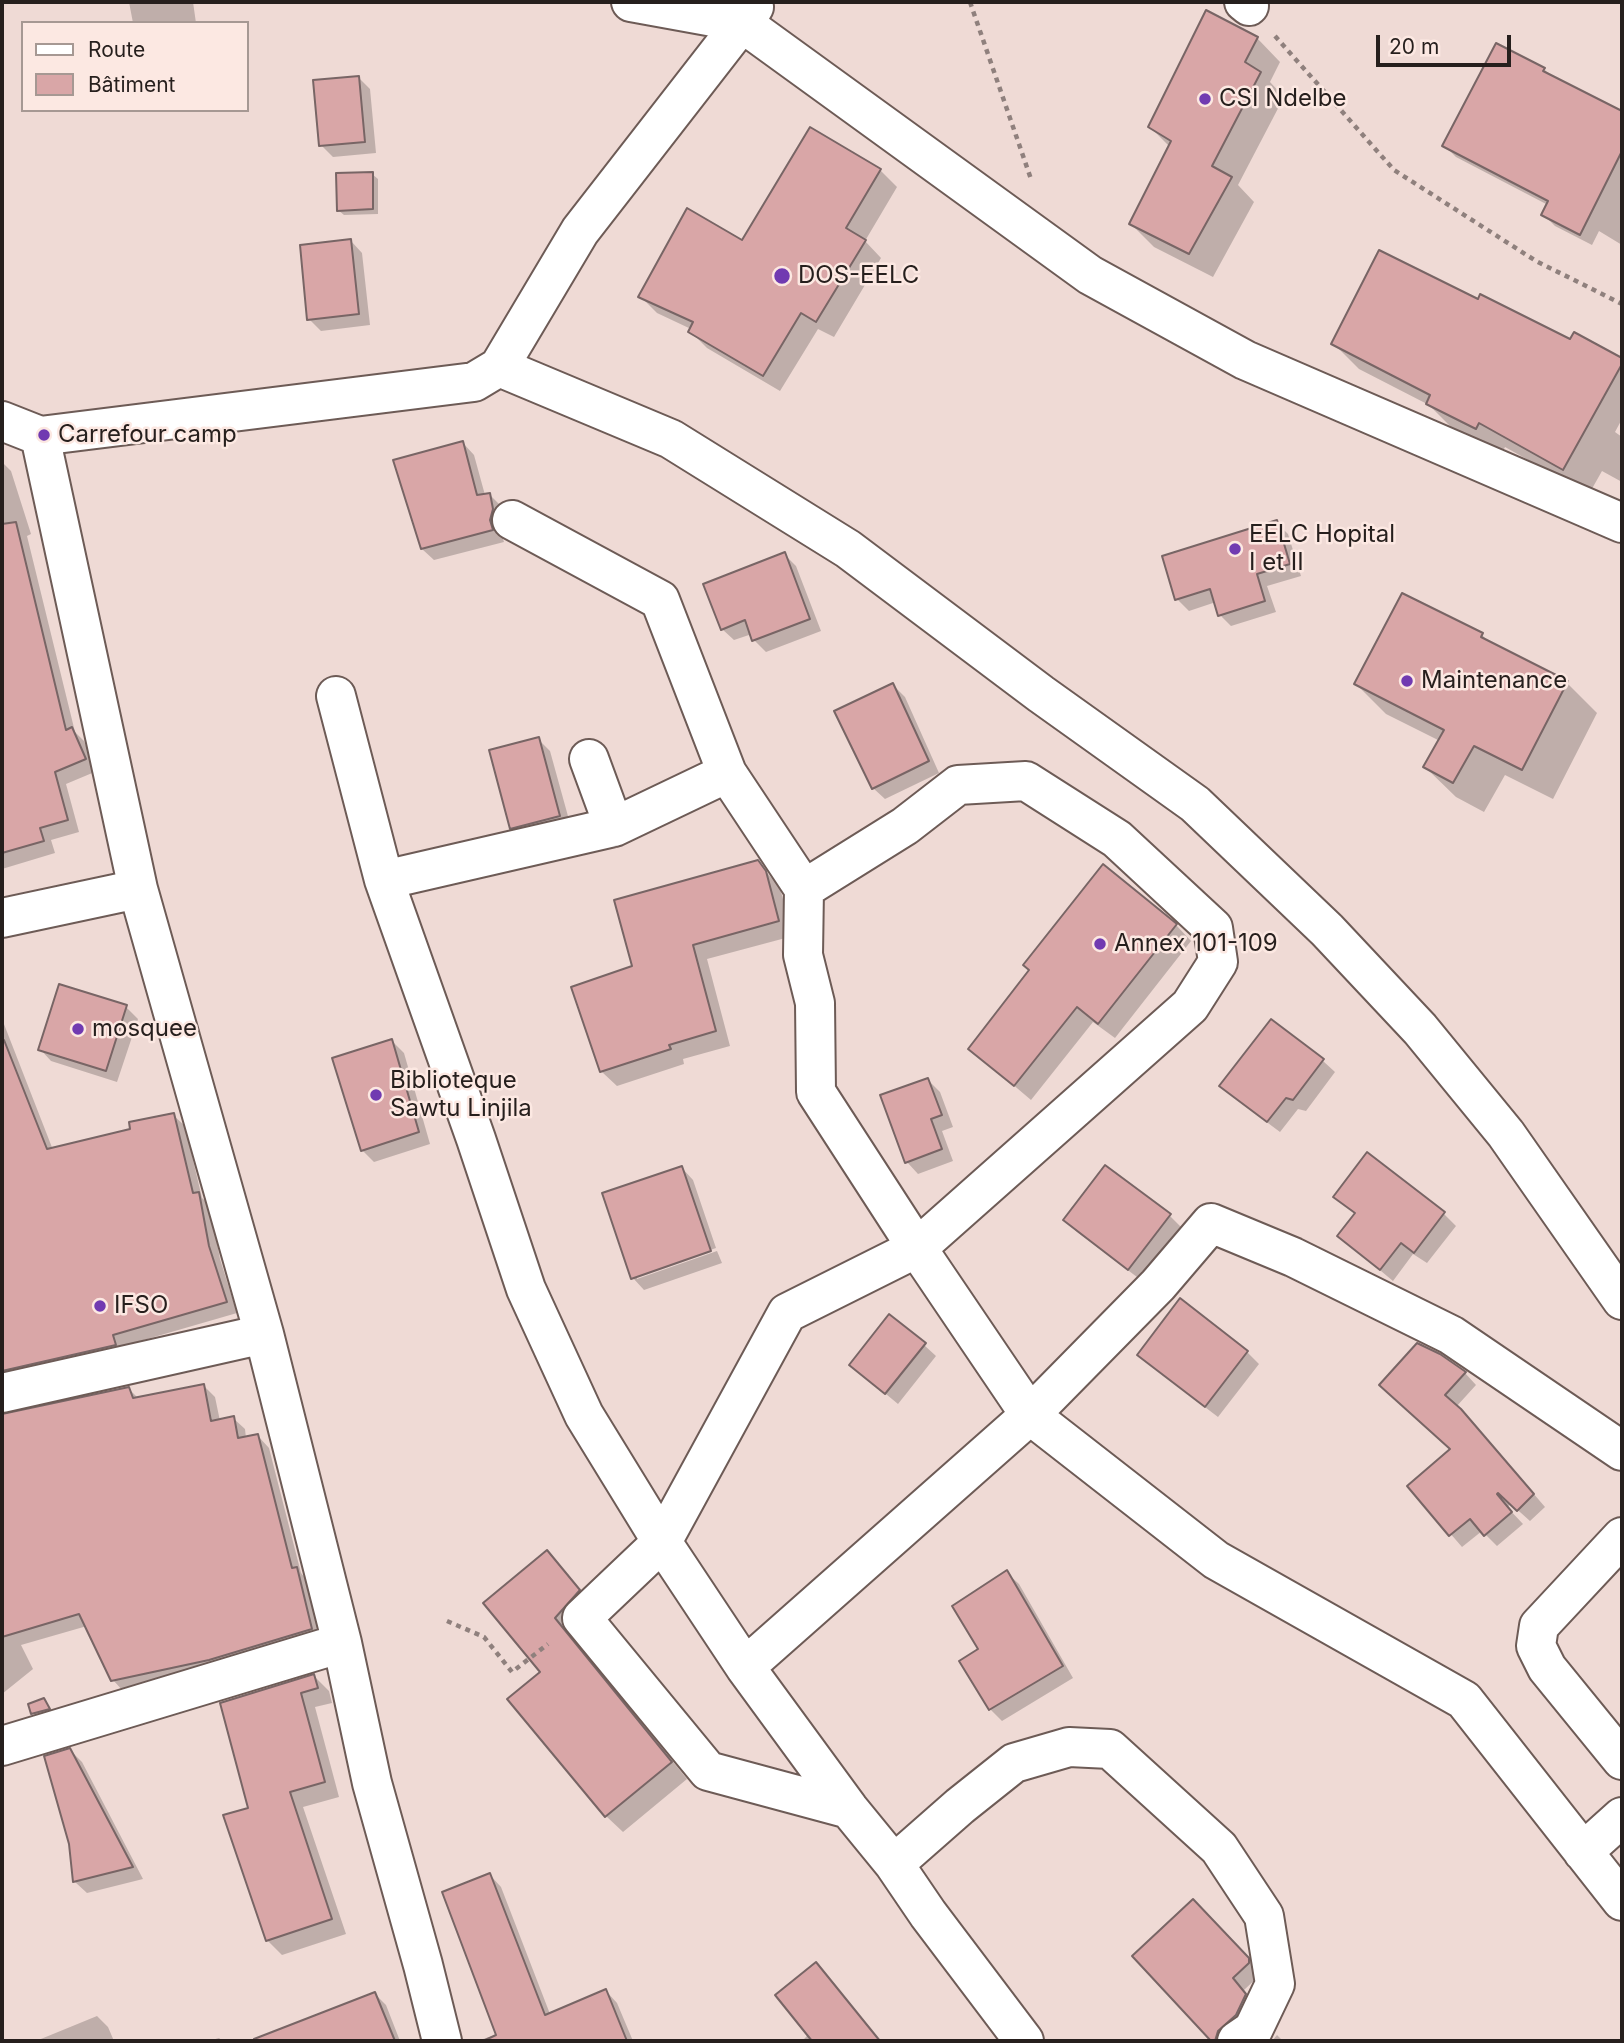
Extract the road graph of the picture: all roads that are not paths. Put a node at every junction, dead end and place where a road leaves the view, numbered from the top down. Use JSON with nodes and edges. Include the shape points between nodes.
{"nodes":[{"id":1,"x":631,"y":2,"type":"edge"},
{"id":2,"x":749,"y":12,"type":"edge"},
{"id":3,"x":499,"y":367,"type":"junction"},
{"id":4,"x":2,"y":421,"type":"edge"},
{"id":5,"x":40,"y":436,"type":"junction"},
{"id":6,"x":512,"y":520,"type":"dead end"},
{"id":7,"x":1622,"y":523,"type":"edge"},
{"id":8,"x":336,"y":696,"type":"dead end"},
{"id":9,"x":589,"y":759,"type":"dead end"},
{"id":10,"x":727,"y":774,"type":"junction"},
{"id":11,"x":614,"y":827,"type":"junction"},
{"id":12,"x":384,"y":880,"type":"junction"},
{"id":13,"x":138,"y":889,"type":"junction"},
{"id":14,"x":804,"y":889,"type":"junction"},
{"id":15,"x":2,"y":918,"type":"edge"},
{"id":16,"x":916,"y":1248,"type":"junction"},
{"id":17,"x":1622,"y":1300,"type":"edge"},
{"id":18,"x":264,"y":1335,"type":"junction"},
{"id":19,"x":2,"y":1393,"type":"edge"},
{"id":20,"x":1030,"y":1415,"type":"junction"},
{"id":21,"x":1622,"y":1451,"type":"edge"},
{"id":22,"x":1622,"y":1537,"type":"edge"},
{"id":23,"x":662,"y":1542,"type":"junction"},
{"id":24,"x":342,"y":1643,"type":"junction"},
{"id":25,"x":745,"y":1667,"type":"junction"},
{"id":26,"x":2,"y":1746,"type":"edge"},
{"id":27,"x":1622,"y":1760,"type":"edge"},
{"id":28,"x":849,"y":1809,"type":"junction"},
{"id":29,"x":1622,"y":1817,"type":"edge"},
{"id":30,"x":1583,"y":1852,"type":"junction"},
{"id":31,"x":894,"y":1864,"type":"junction"},
{"id":32,"x":1622,"y":1901,"type":"edge"},
{"id":33,"x":442,"y":2041,"type":"edge"},
{"id":34,"x":1024,"y":2041,"type":"edge"},
{"id":35,"x":1237,"y":2041,"type":"edge"}],
"edges":[{"from":1,"to":2,"type":"street"},
{"from":2,"to":3,"type":"street","via":[[580,230]]},
{"from":2,"to":7,"type":"street","via":[[1090,275],[1245,360]]},
{"from":3,"to":5,"type":"street","via":[[474,382]]},
{"from":3,"to":17,"type":"street","via":[[671,439],[848,549],[1195,804],[1327,930],[1420,1029],[1506,1134]]},
{"from":4,"to":5,"type":"street"},
{"from":5,"to":13,"type":"street"},
{"from":6,"to":10,"type":"street","via":[[660,600]]},
{"from":8,"to":12,"type":"street"},
{"from":9,"to":11,"type":"street"},
{"from":10,"to":11,"type":"street"},
{"from":10,"to":14,"type":"street"},
{"from":11,"to":12,"type":"street"},
{"from":12,"to":23,"type":"street","via":[[526,1289],[584,1415]]},
{"from":13,"to":15,"type":"street"},
{"from":13,"to":18,"type":"street"},
{"from":14,"to":16,"type":"street","via":[[803,955],[815,1003],[816,1092]]},
{"from":14,"to":16,"type":"street","via":[[905,826],[958,785],[1026,781],[1117,839],[1213,928],[1218,962],[1190,1006]]},
{"from":16,"to":20,"type":"street"},
{"from":16,"to":23,"type":"street","via":[[787,1313]]},
{"from":18,"to":19,"type":"street"},
{"from":18,"to":24,"type":"street"},
{"from":20,"to":21,"type":"street","via":[[1158,1285],[1211,1223],[1293,1257],[1451,1335]]},
{"from":20,"to":25,"type":"street"},
{"from":20,"to":30,"type":"street","via":[[1216,1560],[1464,1700]]},
{"from":22,"to":27,"type":"street","via":[[1539,1626],[1536,1646],[1547,1668]]},
{"from":23,"to":25,"type":"street"},
{"from":23,"to":28,"type":"street","via":[[582,1618],[708,1771]]},
{"from":24,"to":26,"type":"street"},
{"from":24,"to":33,"type":"street","via":[[372,1783]]},
{"from":25,"to":28,"type":"street"},
{"from":28,"to":31,"type":"street"},
{"from":29,"to":30,"type":"street"},
{"from":30,"to":32,"type":"street"},
{"from":31,"to":34,"type":"street"},
{"from":31,"to":35,"type":"street","via":[[1014,1763],[1069,1747],[1110,1749],[1219,1848],[1264,1916],[1275,1984],[1253,2030]]}]}
